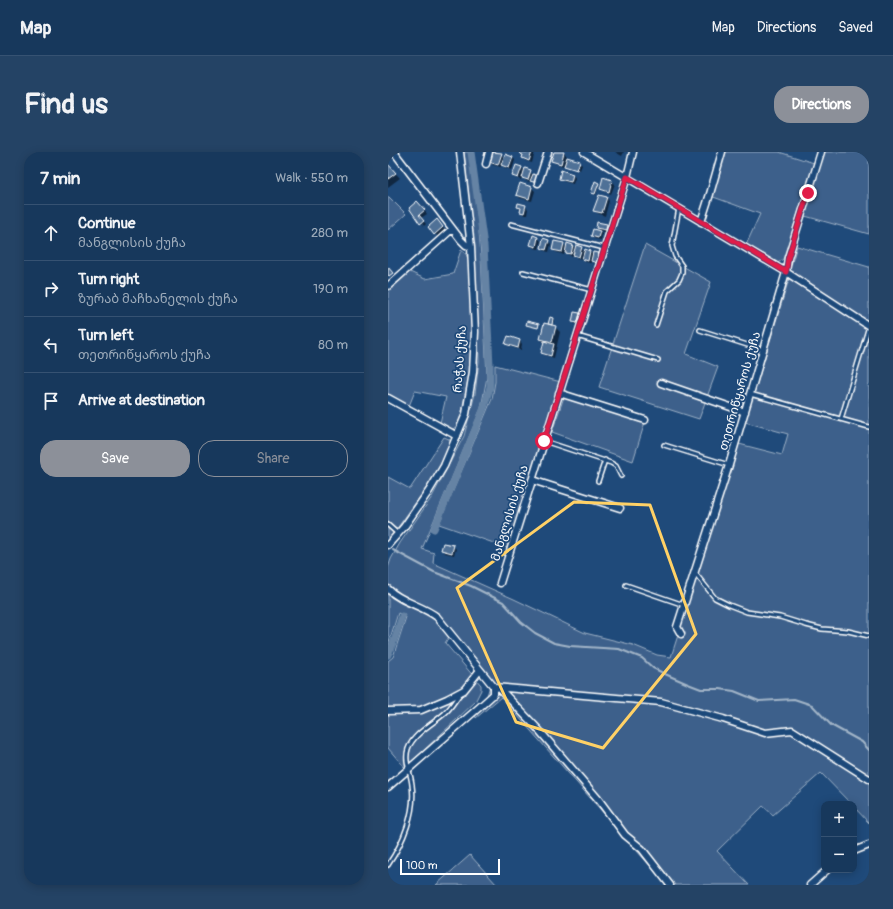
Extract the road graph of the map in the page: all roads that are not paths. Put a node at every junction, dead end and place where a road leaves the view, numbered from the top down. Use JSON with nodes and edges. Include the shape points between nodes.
{"nodes":[{"id":1,"x":394,"y":152,"type":"edge"},
{"id":2,"x":460,"y":152,"type":"edge"},
{"id":3,"x":489,"y":152,"type":"edge"},
{"id":4,"x":548,"y":152,"type":"edge"},
{"id":5,"x":584,"y":152,"type":"edge"},
{"id":6,"x":634,"y":152,"type":"edge"},
{"id":7,"x":722,"y":152,"type":"edge"},
{"id":8,"x":821,"y":152,"type":"edge"},
{"id":9,"x":486,"y":164,"type":"dead end"},
{"id":10,"x":627,"y":177,"type":"junction"},
{"id":11,"x":538,"y":183,"type":"dead end"},
{"id":12,"x":679,"y":208,"type":"junction"},
{"id":13,"x":701,"y":222,"type":"junction"},
{"id":14,"x":511,"y":224,"type":"dead end"},
{"id":15,"x":452,"y":229,"type":"junction"},
{"id":16,"x":471,"y":247,"type":"junction"},
{"id":17,"x":605,"y":248,"type":"junction"},
{"id":18,"x":522,"y":272,"type":"dead end"},
{"id":19,"x":786,"y":272,"type":"junction"},
{"id":20,"x":388,"y":286,"type":"edge"},
{"id":21,"x":592,"y":290,"type":"junction"},
{"id":22,"x":656,"y":326,"type":"dead end"},
{"id":23,"x":869,"y":326,"type":"edge"},
{"id":24,"x":700,"y":330,"type":"dead end"},
{"id":25,"x":577,"y":336,"type":"junction"},
{"id":26,"x":763,"y":350,"type":"junction"},
{"id":27,"x":658,"y":360,"type":"dead end"},
{"id":28,"x":661,"y":383,"type":"dead end"},
{"id":29,"x":560,"y":394,"type":"junction"},
{"id":30,"x":750,"y":394,"type":"junction"},
{"id":31,"x":388,"y":398,"type":"edge"},
{"id":32,"x":745,"y":412,"type":"junction"},
{"id":33,"x":841,"y":419,"type":"junction"},
{"id":34,"x":645,"y":420,"type":"dead end"},
{"id":35,"x":869,"y":427,"type":"edge"},
{"id":36,"x":457,"y":436,"type":"junction"},
{"id":37,"x":544,"y":441,"type":"junction"},
{"id":38,"x":664,"y":445,"type":"dead end"},
{"id":39,"x":605,"y":460,"type":"junction"},
{"id":40,"x":729,"y":465,"type":"junction"},
{"id":41,"x":621,"y":476,"type":"dead end"},
{"id":42,"x":532,"y":480,"type":"junction"},
{"id":43,"x":598,"y":481,"type":"dead end"},
{"id":44,"x":620,"y":508,"type":"dead end"},
{"id":45,"x":388,"y":525,"type":"edge"},
{"id":46,"x":398,"y":534,"type":"junction"},
{"id":47,"x":388,"y":545,"type":"edge"},
{"id":48,"x":694,"y":572,"type":"junction"},
{"id":49,"x":500,"y":583,"type":"dead end"},
{"id":50,"x":626,"y":584,"type":"dead end"},
{"id":51,"x":388,"y":589,"type":"edge"},
{"id":52,"x":684,"y":605,"type":"junction"},
{"id":53,"x":682,"y":634,"type":"dead end"},
{"id":54,"x":869,"y":636,"type":"edge"},
{"id":55,"x":480,"y":670,"type":"junction"},
{"id":56,"x":497,"y":687,"type":"junction"},
{"id":57,"x":464,"y":690,"type":"junction"},
{"id":58,"x":388,"y":711,"type":"edge"},
{"id":59,"x":409,"y":768,"type":"junction"},
{"id":60,"x":869,"y":778,"type":"edge"},
{"id":61,"x":388,"y":787,"type":"edge"},
{"id":62,"x":869,"y":845,"type":"edge"},
{"id":63,"x":857,"y":850,"type":"edge"},
{"id":64,"x":388,"y":865,"type":"edge"},
{"id":65,"x":388,"y":869,"type":"edge"},
{"id":66,"x":824,"y":873,"type":"edge"},
{"id":67,"x":670,"y":885,"type":"edge"},
{"id":68,"x":810,"y":885,"type":"edge"}],
"edges":[{"from":1,"to":15,"type":"street"},
{"from":2,"to":16,"type":"street","name":"რაჭას ქუჩა"},
{"from":3,"to":9,"type":"street"},
{"from":4,"to":11,"type":"street"},
{"from":5,"to":10,"type":"street"},
{"from":6,"to":10,"type":"street","name":"მანგლისის ქუჩა"},
{"from":7,"to":13,"type":"street"},
{"from":8,"to":19,"type":"street","name":"თეთრიწყაროს ქუჩა"},
{"from":10,"to":12,"type":"street"},
{"from":10,"to":17,"type":"street","name":"მანგლისის ქუჩა"},
{"from":12,"to":13,"type":"street"},
{"from":12,"to":22,"type":"lane","via":[[672,246],[682,266],[682,273],[679,280],[667,291]]},
{"from":13,"to":19,"type":"street"},
{"from":14,"to":17,"type":"lane"},
{"from":15,"to":16,"type":"street"},
{"from":15,"to":20,"type":"street"},
{"from":16,"to":36,"type":"street","name":"რაჭას ქუჩა","via":[[475,332],[473,372],[466,414]]},
{"from":17,"to":21,"type":"street","name":"მანგლისის ქუჩა"},
{"from":18,"to":21,"type":"lane"},
{"from":19,"to":23,"type":"street"},
{"from":19,"to":26,"type":"street","name":"თეთრიწყაროს ქუჩა"},
{"from":21,"to":25,"type":"street","name":"მანგლისის ქუჩა"},
{"from":23,"to":33,"type":"lane"},
{"from":24,"to":26,"type":"lane"},
{"from":25,"to":27,"type":"lane"},
{"from":25,"to":29,"type":"street","name":"მანგლისის ქუჩა"},
{"from":26,"to":30,"type":"street","name":"თეთრიწყაროს ქუჩა"},
{"from":28,"to":32,"type":"street"},
{"from":29,"to":34,"type":"street"},
{"from":29,"to":37,"type":"street","name":"მანგლისის ქუჩა"},
{"from":30,"to":32,"type":"street","name":"თეთრიწყაროს ქუჩა"},
{"from":30,"to":33,"type":"lane"},
{"from":31,"to":36,"type":"street"},
{"from":32,"to":40,"type":"street","name":"თეთრიწყაროს ქუჩა"},
{"from":33,"to":35,"type":"lane"},
{"from":36,"to":46,"type":"street","name":"რაჭას ქუჩა","via":[[444,466],[429,491]]},
{"from":37,"to":39,"type":"lane"},
{"from":37,"to":42,"type":"street","name":"მანგლისის ქუჩა"},
{"from":38,"to":40,"type":"lane"},
{"from":39,"to":41,"type":"lane","via":[[616,466]]},
{"from":39,"to":43,"type":"lane"},
{"from":40,"to":48,"type":"street","name":"თეთრიწყაროს ქუჩა"},
{"from":42,"to":44,"type":"street"},
{"from":42,"to":49,"type":"street","name":"მანგლისის ქუჩა"},
{"from":45,"to":46,"type":"lane"},
{"from":46,"to":47,"type":"street","name":"რაჭას ქუჩა"},
{"from":48,"to":52,"type":"street","name":"თეთრიწყაროს ქუჩა"},
{"from":48,"to":54,"type":"lane","via":[[716,598],[747,612],[780,617],[822,629]]},
{"from":50,"to":52,"type":"lane"},
{"from":51,"to":55,"type":"street","via":[[396,597],[430,611],[437,617]]},
{"from":52,"to":53,"type":"street","name":"თეთრიწყაროს ქუჩა","via":[[677,627]]},
{"from":55,"to":56,"type":"street"},
{"from":55,"to":57,"type":"street"},
{"from":56,"to":59,"type":"street","via":[[494,694]]},
{"from":56,"to":60,"type":"street","via":[[661,702],[765,733],[792,730]]},
{"from":56,"to":67,"type":"street","via":[[538,729],[599,800],[625,835],[642,849]]},
{"from":57,"to":58,"type":"street","via":[[421,710]]},
{"from":57,"to":59,"type":"lane","via":[[446,712],[415,738],[406,758]]},
{"from":59,"to":61,"type":"street"},
{"from":59,"to":64,"type":"lane","via":[[413,802],[397,851]]},
{"from":62,"to":63,"type":"street"},
{"from":64,"to":65,"type":"lane"},
{"from":66,"to":68,"type":"street"}]}
